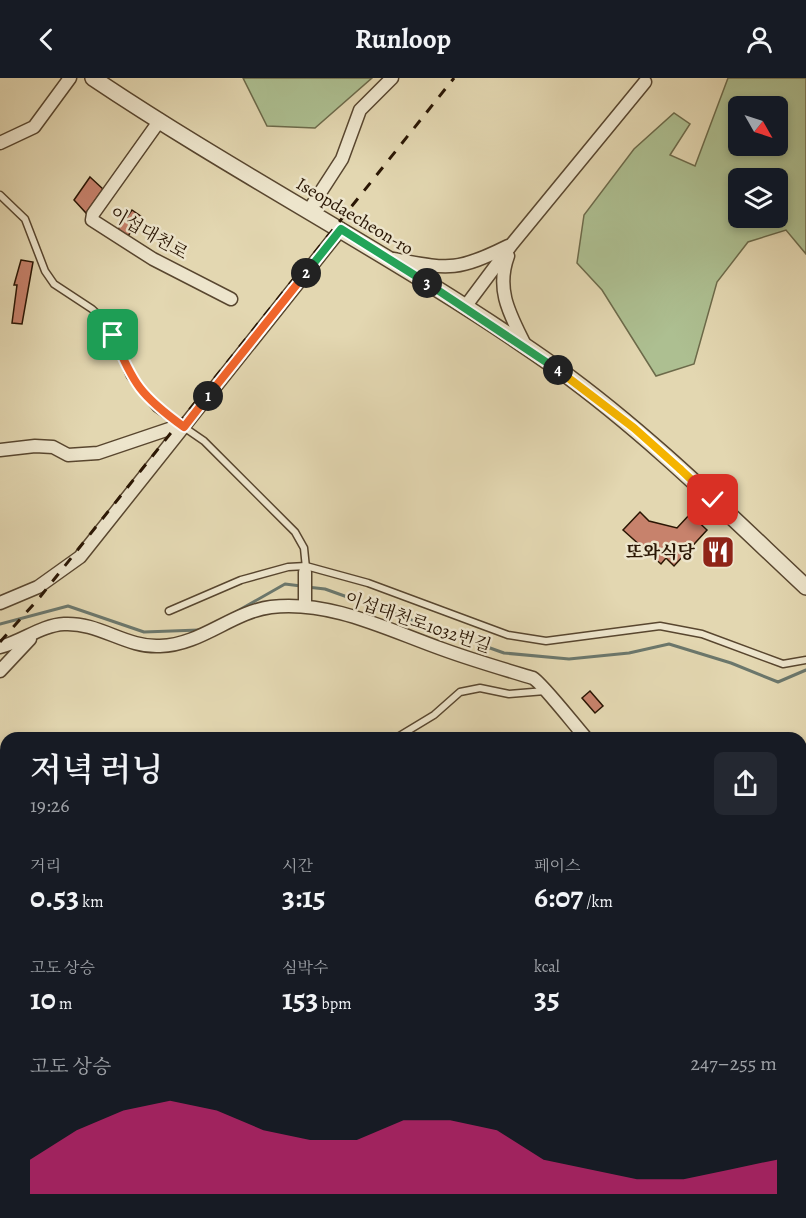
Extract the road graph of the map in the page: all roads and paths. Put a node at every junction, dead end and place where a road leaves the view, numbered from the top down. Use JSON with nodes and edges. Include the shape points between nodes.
{"nodes":[{"id":1,"x":70,"y":78,"type":"edge"},
{"id":2,"x":93,"y":78,"type":"edge"},
{"id":3,"x":392,"y":78,"type":"edge"},
{"id":4,"x":642,"y":80,"type":"edge"},
{"id":5,"x":160,"y":120,"type":"junction"},
{"id":6,"x":0,"y":143,"type":"edge"},
{"id":7,"x":0,"y":195,"type":"edge"},
{"id":8,"x":309,"y":210,"type":"junction"},
{"id":9,"x":341,"y":229,"type":"junction"},
{"id":10,"x":512,"y":244,"type":"junction"},
{"id":11,"x":390,"y":259,"type":"junction"},
{"id":12,"x":231,"y":299,"type":"dead end"},
{"id":13,"x":465,"y":307,"type":"junction"},
{"id":14,"x":526,"y":347,"type":"junction"},
{"id":15,"x":182,"y":426,"type":"junction"},
{"id":16,"x":0,"y":450,"type":"edge"},
{"id":17,"x":306,"y":569,"type":"junction"},
{"id":18,"x":806,"y":587,"type":"edge"},
{"id":19,"x":0,"y":603,"type":"edge"},
{"id":20,"x":305,"y":603,"type":"dead end"},
{"id":21,"x":169,"y":611,"type":"dead end"},
{"id":22,"x":34,"y":635,"type":"junction"},
{"id":23,"x":0,"y":647,"type":"edge"},
{"id":24,"x":806,"y":660,"type":"edge"},
{"id":25,"x":0,"y":672,"type":"edge"},
{"id":26,"x":546,"y":691,"type":"junction"},
{"id":27,"x":406,"y":732,"type":"edge"},
{"id":28,"x":581,"y":732,"type":"edge"}],
"edges":[{"from":1,"to":6,"type":"street","via":[[34,127]]},
{"from":2,"to":5,"type":"street","name":"Iseopdaecheon-ro"},
{"from":3,"to":8,"type":"street","via":[[360,110],[342,159]]},
{"from":4,"to":10,"type":"street"},
{"from":5,"to":8,"type":"street","name":"Iseopdaecheon-ro"},
{"from":5,"to":12,"type":"street","name":"이섭대천로","via":[[92,220],[153,259]]},
{"from":7,"to":15,"type":"lane","via":[[25,219],[45,272],[54,284],[104,320],[130,376],[156,408]]},
{"from":8,"to":9,"type":"street","name":"Iseopdaecheon-ro"},
{"from":9,"to":11,"type":"street","name":"Iseopdaecheon-ro"},
{"from":9,"to":15,"type":"street"},
{"from":10,"to":11,"type":"street","via":[[467,266],[449,268]]},
{"from":10,"to":13,"type":"street"},
{"from":10,"to":14,"type":"street","via":[[502,271],[503,297]]},
{"from":11,"to":13,"type":"street","name":"Iseopdaecheon-ro"},
{"from":13,"to":14,"type":"street","name":"Iseopdaecheon-ro"},
{"from":14,"to":18,"type":"street","name":"Iseopdaecheon-ro","via":[[634,428]]},
{"from":15,"to":16,"type":"street","via":[[98,453],[68,455],[53,447],[35,446]]},
{"from":15,"to":17,"type":"lane","via":[[204,441],[295,532],[304,548]]},
{"from":15,"to":19,"type":"street","via":[[80,556],[38,586]]},
{"from":17,"to":20,"type":"street"},
{"from":17,"to":21,"type":"lane","via":[[288,567],[241,580]]},
{"from":17,"to":24,"type":"lane","via":[[368,583],[508,635],[546,641],[660,626],[702,634],[783,664]]},
{"from":22,"to":23,"type":"street","name":"이섭대천로1032번길"},
{"from":22,"to":25,"type":"street"},
{"from":22,"to":26,"type":"street","name":"이섭대천로1032번길","via":[[62,624],[81,625],[143,646],[163,646],[197,639],[269,607],[305,606],[348,615],[533,678]]},
{"from":26,"to":27,"type":"lane","via":[[509,694],[480,688],[460,692]]},
{"from":26,"to":28,"type":"street","name":"이섭대천로1032번길"}]}
